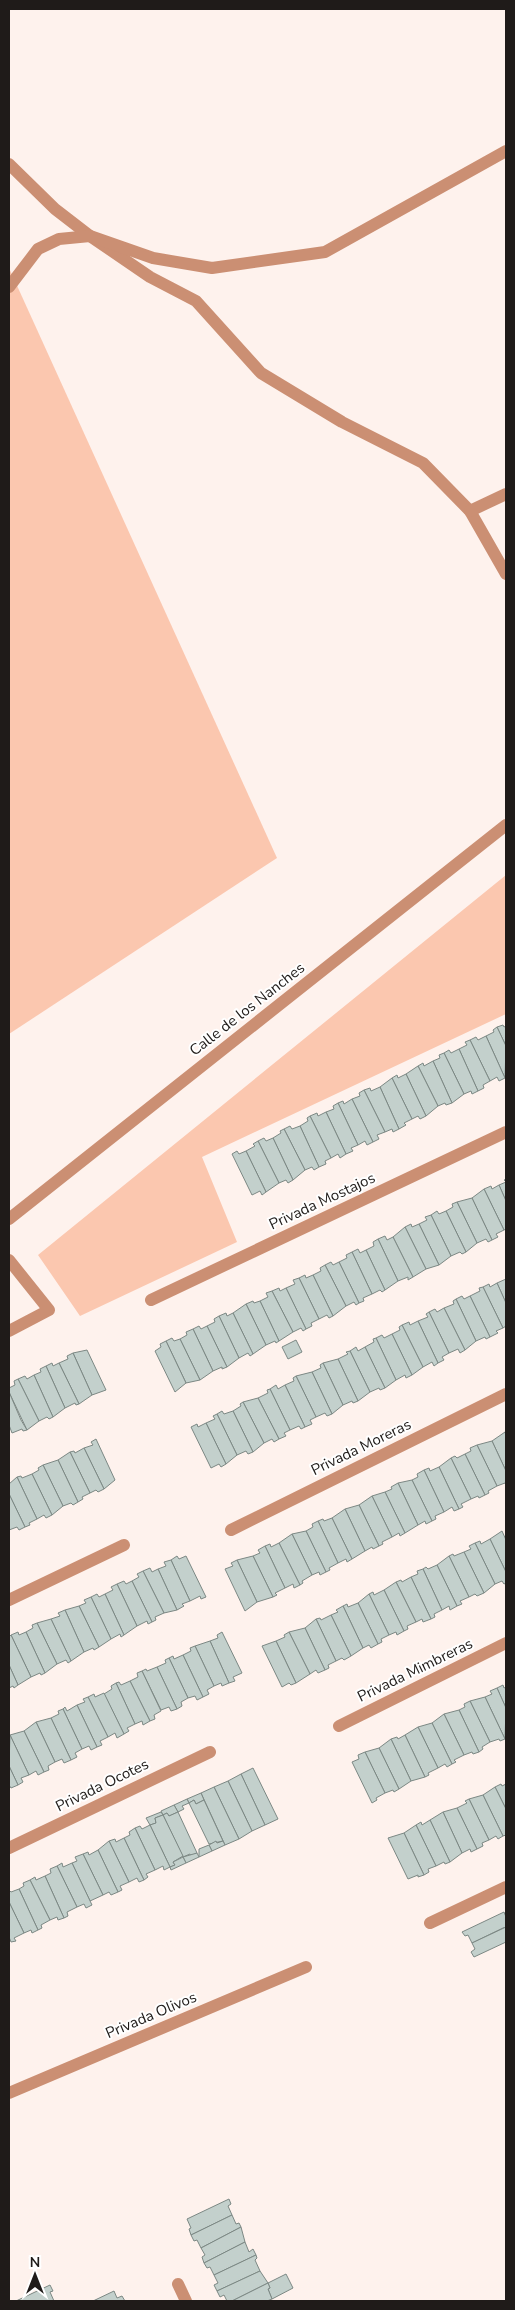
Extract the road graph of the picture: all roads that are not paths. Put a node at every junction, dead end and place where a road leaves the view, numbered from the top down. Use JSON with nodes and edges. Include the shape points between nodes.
{"nodes":[{"id":1,"x":506,"y":151,"type":"edge"},
{"id":2,"x":9,"y":164,"type":"edge"},
{"id":3,"x":90,"y":236,"type":"junction"},
{"id":4,"x":9,"y":287,"type":"edge"},
{"id":5,"x":506,"y":494,"type":"edge"},
{"id":6,"x":470,"y":511,"type":"junction"},
{"id":7,"x":506,"y":574,"type":"edge"},
{"id":8,"x":506,"y":825,"type":"edge"},
{"id":9,"x":506,"y":1132,"type":"edge"},
{"id":10,"x":9,"y":1219,"type":"edge"},
{"id":11,"x":9,"y":1260,"type":"edge"},
{"id":12,"x":151,"y":1300,"type":"dead end"},
{"id":13,"x":9,"y":1331,"type":"edge"},
{"id":14,"x":506,"y":1394,"type":"edge"},
{"id":15,"x":231,"y":1530,"type":"dead end"},
{"id":16,"x":124,"y":1545,"type":"dead end"},
{"id":17,"x":9,"y":1600,"type":"edge"},
{"id":18,"x":506,"y":1643,"type":"edge"},
{"id":19,"x":339,"y":1726,"type":"dead end"},
{"id":20,"x":210,"y":1752,"type":"dead end"},
{"id":21,"x":9,"y":1848,"type":"edge"},
{"id":22,"x":506,"y":1886,"type":"edge"},
{"id":23,"x":430,"y":1922,"type":"dead end"},
{"id":24,"x":306,"y":1967,"type":"dead end"},
{"id":25,"x":9,"y":2093,"type":"edge"},
{"id":26,"x":178,"y":2284,"type":"dead end"},
{"id":27,"x":186,"y":2301,"type":"edge"}],
"edges":[{"from":1,"to":3,"type":"street","via":[[326,252],[212,268],[153,258]]},
{"from":2,"to":3,"type":"street","via":[[55,209]]},
{"from":3,"to":4,"type":"street","via":[[59,239],[38,249]]},
{"from":3,"to":6,"type":"street","via":[[150,277],[196,301],[261,373],[342,422],[423,463]]},
{"from":5,"to":6,"type":"street"},
{"from":6,"to":7,"type":"street"},
{"from":8,"to":10,"type":"street","name":"Calle de los Nanches"},
{"from":9,"to":12,"type":"street","name":"Privada Mostajos"},
{"from":11,"to":13,"type":"street","via":[[49,1310]]},
{"from":14,"to":15,"type":"street","name":"Privada Moreras"},
{"from":16,"to":17,"type":"street"},
{"from":18,"to":19,"type":"street","name":"Privada Mimbreras"},
{"from":20,"to":21,"type":"street","name":"Privada Ocotes"},
{"from":22,"to":23,"type":"street"},
{"from":24,"to":25,"type":"street","name":"Privada Olivos"},
{"from":26,"to":27,"type":"street"}]}
